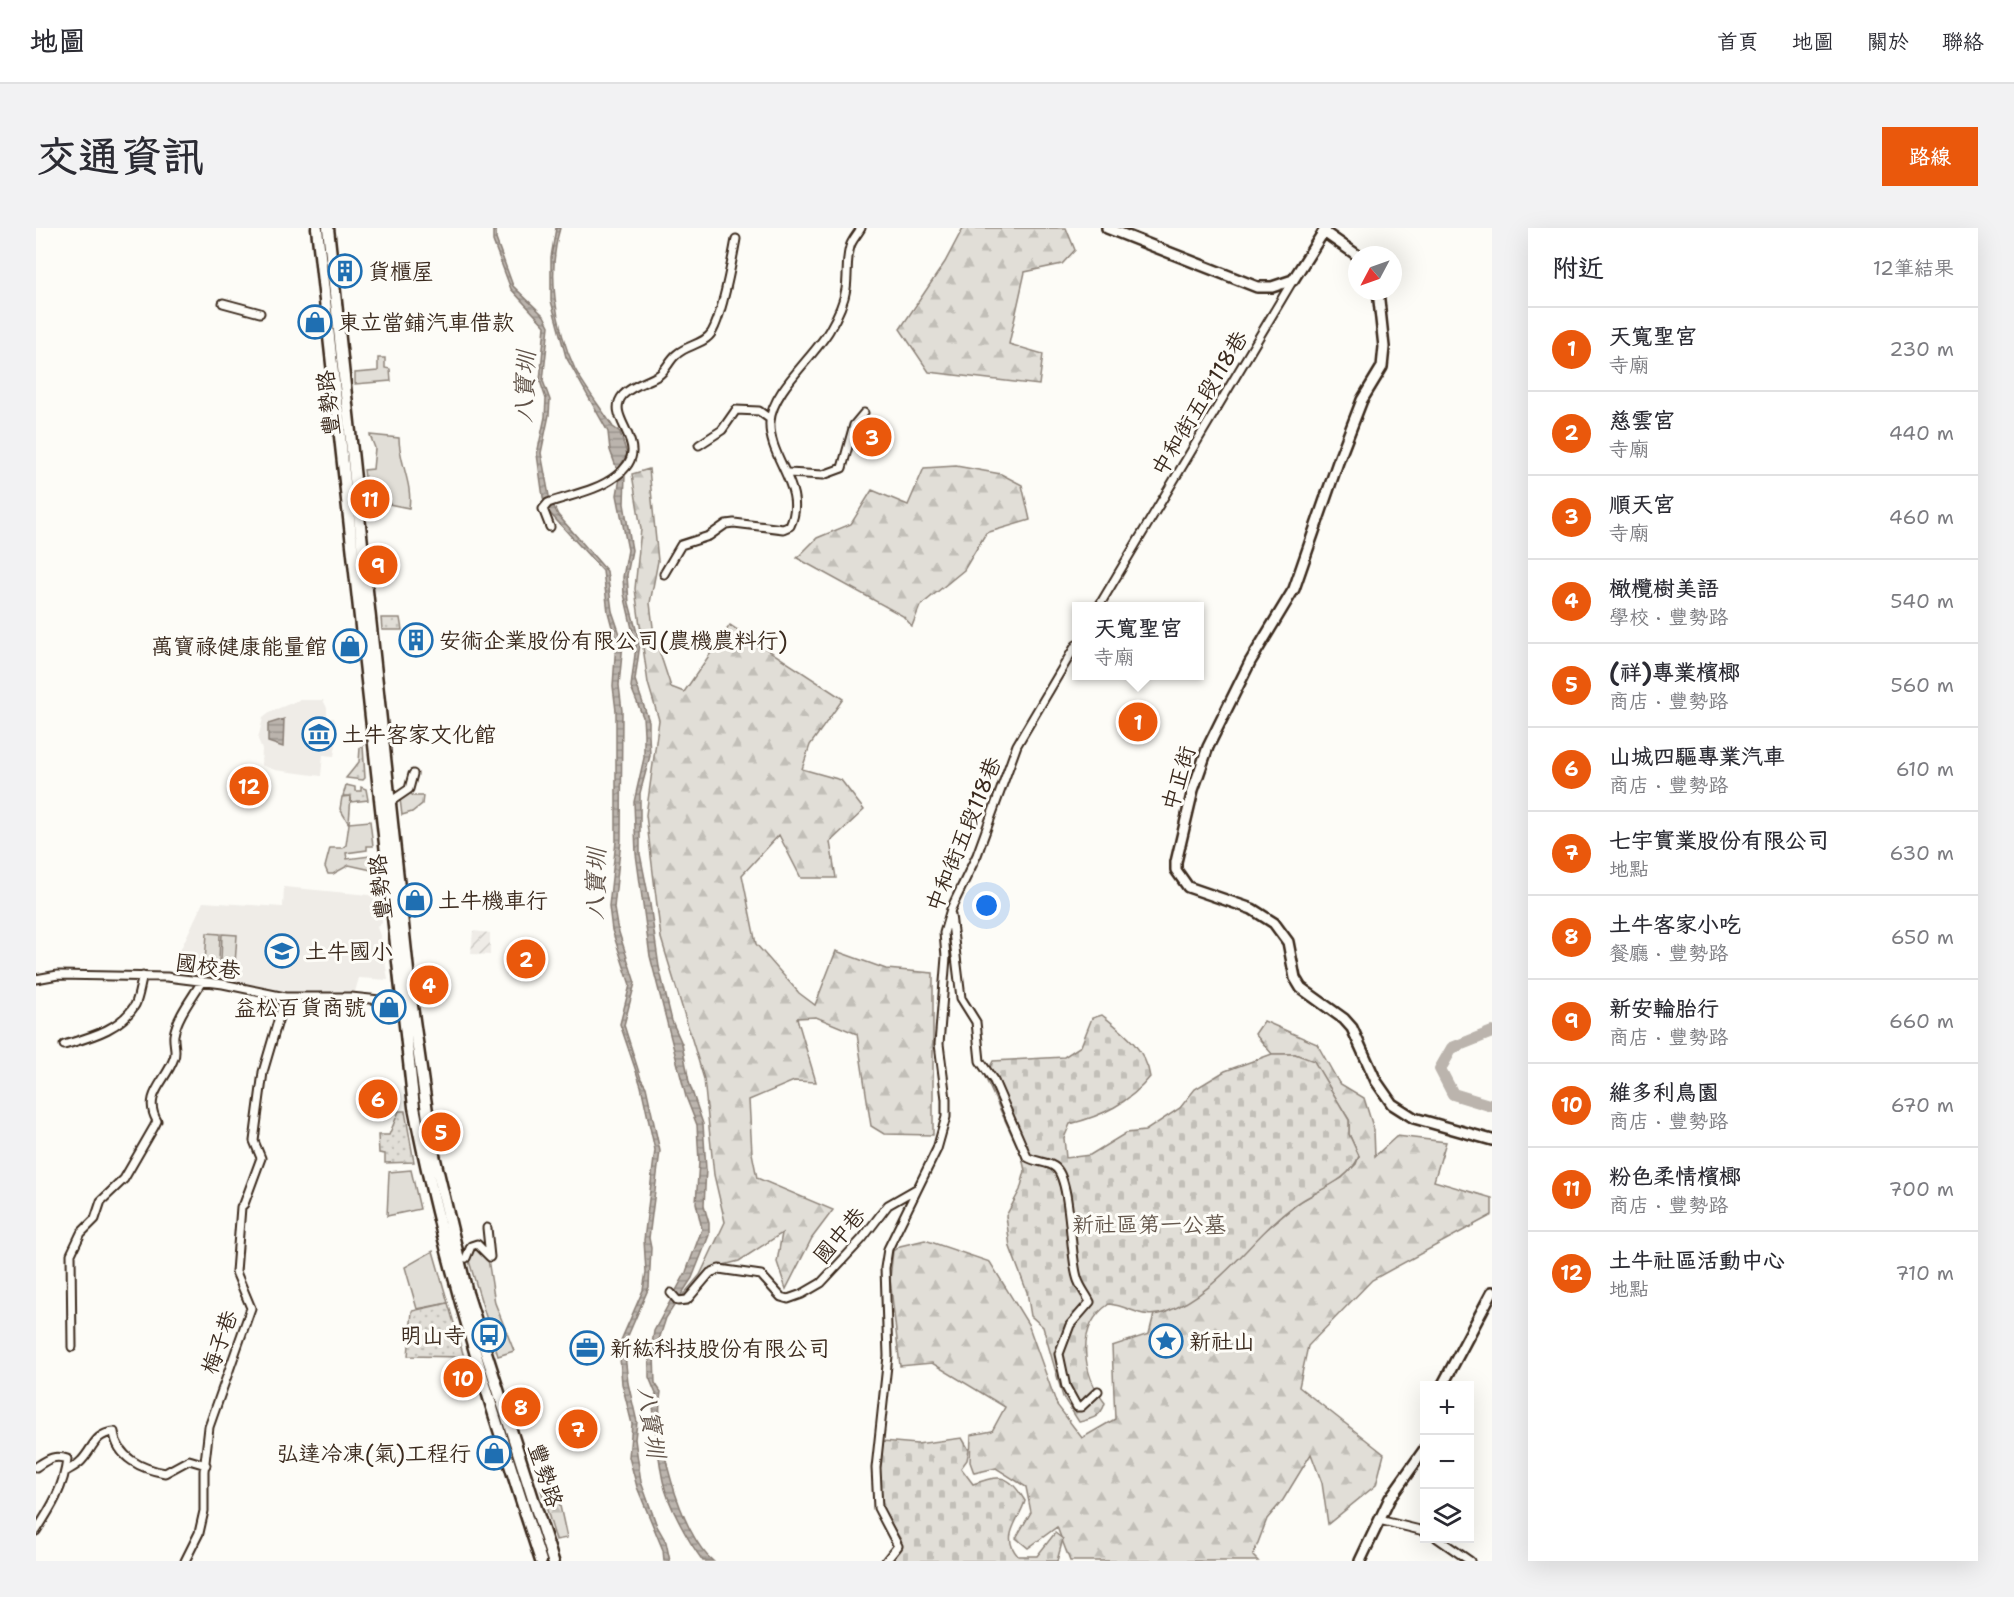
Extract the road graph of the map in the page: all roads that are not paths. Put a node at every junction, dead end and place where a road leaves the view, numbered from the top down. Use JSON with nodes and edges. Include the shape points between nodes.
{"nodes":[{"id":1,"x":317,"y":228,"type":"edge"},
{"id":2,"x":328,"y":228,"type":"edge"},
{"id":3,"x":861,"y":228,"type":"edge"},
{"id":4,"x":1107,"y":228,"type":"edge"},
{"id":5,"x":1324,"y":229,"type":"edge"},
{"id":6,"x":736,"y":238,"type":"dead end"},
{"id":7,"x":1348,"y":248,"type":"edge"},
{"id":8,"x":1293,"y":280,"type":"junction"},
{"id":9,"x":1379,"y":300,"type":"edge"},
{"id":10,"x":223,"y":303,"type":"dead end"},
{"id":11,"x":260,"y":313,"type":"dead end"},
{"id":12,"x":864,"y":412,"type":"dead end"},
{"id":13,"x":770,"y":419,"type":"junction"},
{"id":14,"x":699,"y":445,"type":"dead end"},
{"id":15,"x":788,"y":473,"type":"junction"},
{"id":16,"x":550,"y":527,"type":"dead end"},
{"id":17,"x":664,"y":574,"type":"dead end"},
{"id":18,"x":1101,"y":602,"type":"edge"},
{"id":19,"x":1072,"y":653,"type":"edge"},
{"id":20,"x":413,"y":774,"type":"dead end"},
{"id":21,"x":390,"y":802,"type":"junction"},
{"id":22,"x":401,"y":893,"type":"junction"},
{"id":23,"x":389,"y":898,"type":"junction"},
{"id":24,"x":951,"y":909,"type":"junction"},
{"id":25,"x":143,"y":976,"type":"junction"},
{"id":26,"x":36,"y":979,"type":"edge"},
{"id":27,"x":202,"y":981,"type":"junction"},
{"id":28,"x":285,"y":997,"type":"junction"},
{"id":29,"x":406,"y":1000,"type":"junction"},
{"id":30,"x":64,"y":1044,"type":"dead end"},
{"id":31,"x":1492,"y":1140,"type":"edge"},
{"id":32,"x":916,"y":1189,"type":"junction"},
{"id":33,"x":487,"y":1228,"type":"dead end"},
{"id":34,"x":466,"y":1258,"type":"dead end"},
{"id":35,"x":1492,"y":1292,"type":"edge"},
{"id":36,"x":670,"y":1293,"type":"dead end"},
{"id":37,"x":72,"y":1347,"type":"dead end"},
{"id":38,"x":1445,"y":1381,"type":"edge"},
{"id":39,"x":1098,"y":1391,"type":"dead end"},
{"id":40,"x":1420,"y":1457,"type":"edge"},
{"id":41,"x":206,"y":1465,"type":"junction"},
{"id":42,"x":36,"y":1467,"type":"edge"},
{"id":43,"x":65,"y":1472,"type":"junction"},
{"id":44,"x":1379,"y":1520,"type":"junction"},
{"id":45,"x":1420,"y":1530,"type":"edge"},
{"id":46,"x":36,"y":1532,"type":"edge"},
{"id":47,"x":1443,"y":1543,"type":"edge"},
{"id":48,"x":185,"y":1561,"type":"edge"},
{"id":49,"x":541,"y":1561,"type":"edge"},
{"id":50,"x":553,"y":1561,"type":"edge"},
{"id":51,"x":886,"y":1561,"type":"edge"},
{"id":52,"x":1360,"y":1561,"type":"edge"},
{"id":53,"x":1470,"y":1561,"type":"edge"}],
"edges":[{"from":1,"to":23,"type":"main road","name":"豐勢路"},
{"from":2,"to":21,"type":"main road","name":"豐勢路"},
{"from":3,"to":13,"type":"street","via":[[850,246],[846,291],[829,331],[778,394]]},
{"from":4,"to":8,"type":"street","via":[[1257,287]]},
{"from":5,"to":7,"type":"street"},
{"from":5,"to":8,"type":"street"},
{"from":6,"to":16,"type":"street","via":[[731,271],[712,333],[677,354],[661,374],[625,393],[619,401],[619,413],[634,449],[631,461],[617,476],[597,487],[548,503],[543,509]]},
{"from":8,"to":18,"type":"street","name":"中和街五段118巷"},
{"from":9,"to":31,"type":"street","name":"中正街","via":[[1382,367],[1362,400],[1294,590],[1250,662],[1208,747],[1193,790],[1176,870],[1188,887],[1252,909],[1274,923],[1288,942],[1295,978],[1301,988],[1352,1028],[1376,1081],[1392,1104],[1414,1118]]},
{"from":10,"to":11,"type":"street"},
{"from":12,"to":15,"type":"street","via":[[854,425],[842,468],[822,475]]},
{"from":13,"to":14,"type":"street","via":[[759,411],[736,410],[722,430]]},
{"from":13,"to":15,"type":"street","via":[[776,456]]},
{"from":15,"to":17,"type":"street","via":[[793,487],[792,521],[786,529],[726,524],[709,536],[681,545]]},
{"from":19,"to":24,"type":"street","name":"中和街五段118巷","via":[[1017,745],[977,855]]},
{"from":20,"to":21,"type":"street","via":[[409,789]]},
{"from":21,"to":22,"type":"main road","name":"豐勢路"},
{"from":22,"to":23,"type":"street"},
{"from":22,"to":29,"type":"main road","name":"豐勢路"},
{"from":23,"to":29,"type":"main road","name":"豐勢路"},
{"from":24,"to":32,"type":"street","name":"中和街五段118巷","via":[[944,933],[946,957],[939,1044],[946,1117],[937,1149]]},
{"from":24,"to":39,"type":"street","via":[[961,998],[976,1022],[980,1061],[994,1081],[1027,1157],[1054,1166],[1068,1200],[1077,1280],[1090,1302],[1070,1325],[1059,1354],[1066,1387],[1077,1407]]},
{"from":25,"to":26,"type":"street","name":"國校巷","via":[[58,975]]},
{"from":25,"to":27,"type":"street","name":"國校巷"},
{"from":25,"to":30,"type":"street","via":[[135,1004],[124,1016],[104,1032]]},
{"from":27,"to":28,"type":"street","name":"國校巷"},
{"from":27,"to":37,"type":"street","via":[[182,1014],[174,1034],[175,1056],[152,1096],[151,1110],[157,1121],[124,1179],[101,1200],[95,1219],[81,1233],[71,1254]]},
{"from":28,"to":29,"type":"street","name":"國校巷"},
{"from":28,"to":41,"type":"street","name":"梅子巷","via":[[263,1071],[254,1141],[261,1158],[241,1207],[236,1272],[251,1308],[209,1427]]},
{"from":29,"to":49,"type":"main road","name":"豐勢路","via":[[414,1107],[442,1241]]},
{"from":29,"to":50,"type":"main road","name":"豐勢路","via":[[452,1236]]},
{"from":32,"to":36,"type":"street","name":"國中巷","via":[[885,1208],[821,1283],[795,1297],[781,1297],[761,1275],[719,1269],[687,1300],[678,1301]]},
{"from":32,"to":51,"type":"street","name":"中和街五段118巷","via":[[888,1249],[885,1268],[888,1356],[876,1468],[878,1508],[898,1546]]},
{"from":33,"to":34,"type":"street","via":[[490,1257],[477,1244],[471,1246]]},
{"from":35,"to":38,"type":"street"},
{"from":40,"to":44,"type":"street"},
{"from":41,"to":43,"type":"street","via":[[189,1460],[165,1473],[150,1470],[134,1463],[116,1445],[114,1432],[103,1433],[82,1460]]},
{"from":41,"to":48,"type":"street","name":"梅子巷","via":[[204,1511],[199,1533]]},
{"from":42,"to":43,"type":"street","via":[[48,1458],[60,1456],[67,1459]]},
{"from":43,"to":46,"type":"street","via":[[52,1507]]},
{"from":44,"to":45,"type":"street"},
{"from":44,"to":52,"type":"street"},
{"from":47,"to":53,"type":"street"}]}
